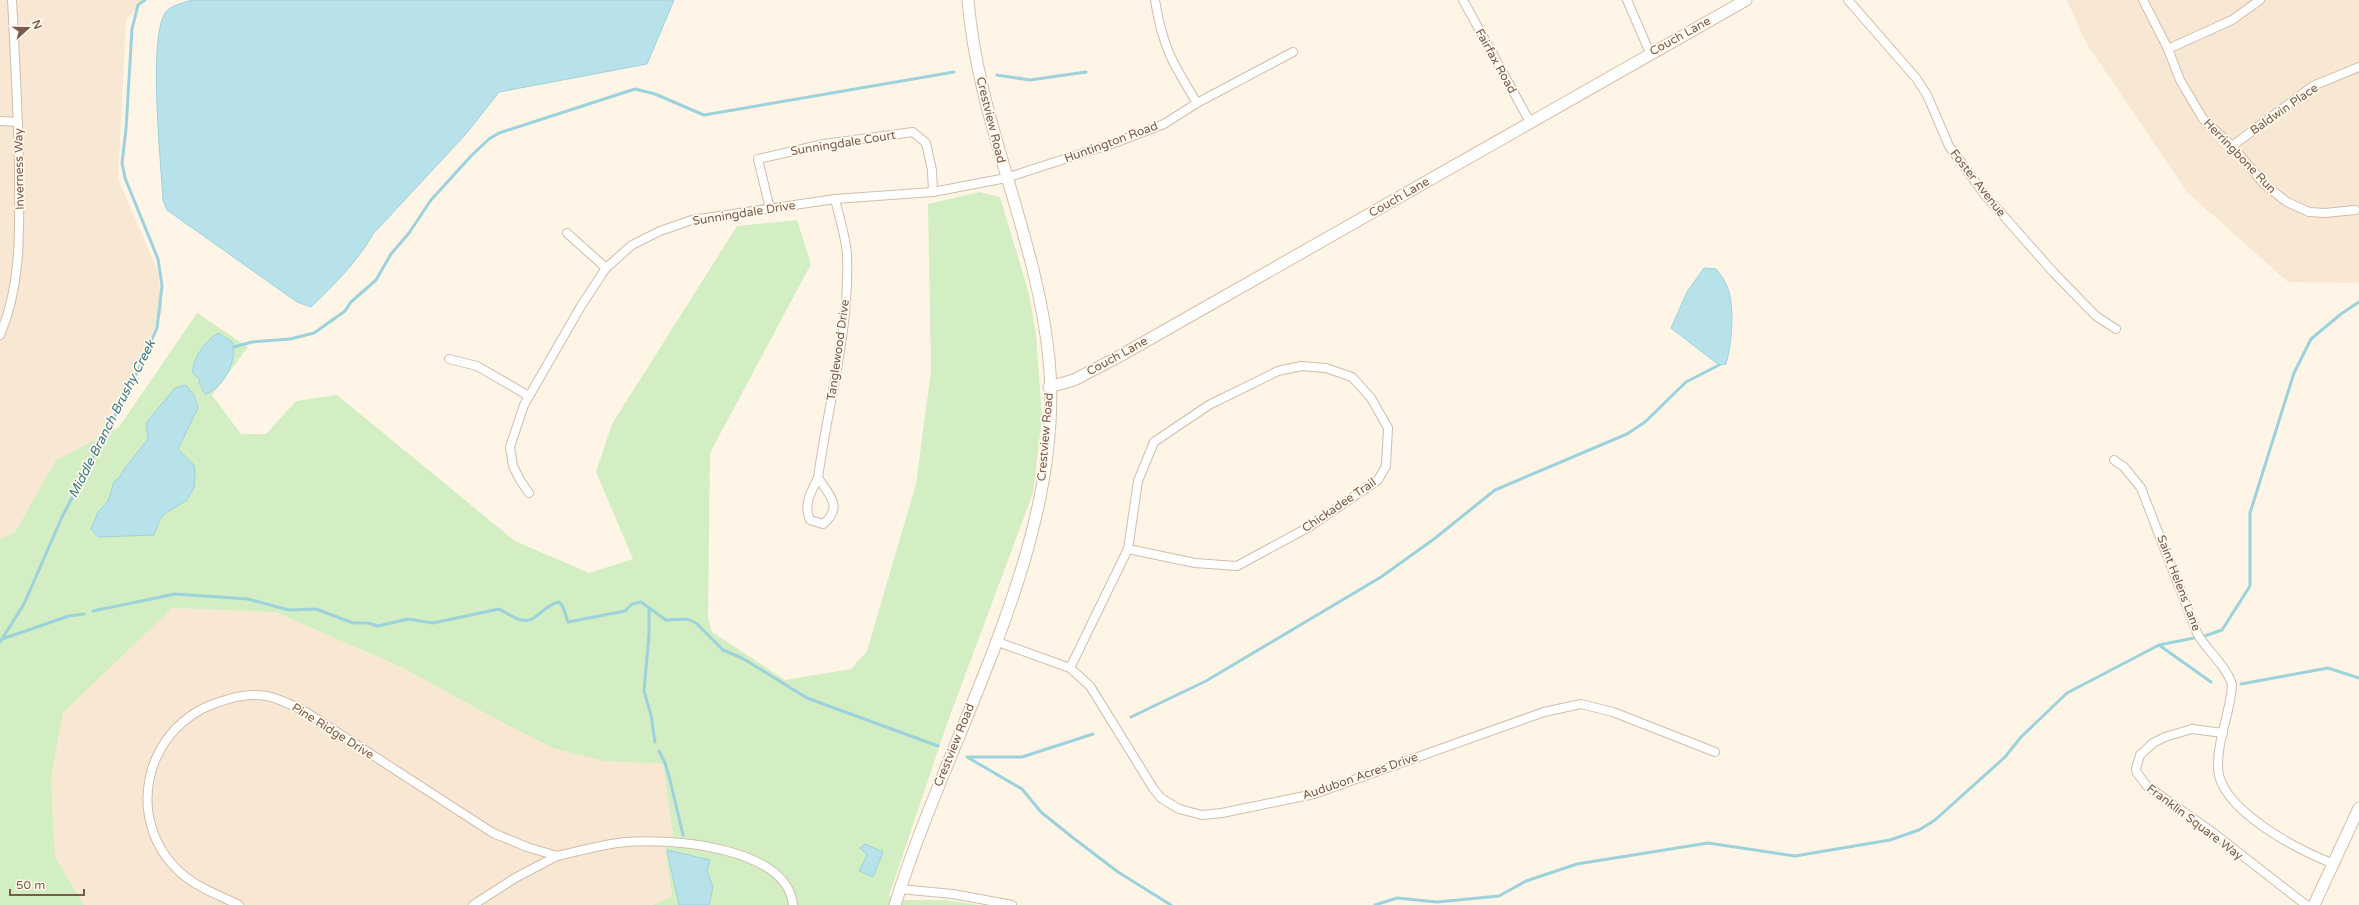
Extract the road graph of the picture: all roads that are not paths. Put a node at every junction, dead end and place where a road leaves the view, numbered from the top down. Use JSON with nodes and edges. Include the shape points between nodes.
{"nodes":[{"id":1,"x":12,"y":0,"type":"edge"},
{"id":2,"x":968,"y":0,"type":"edge"},
{"id":3,"x":1155,"y":0,"type":"edge"},
{"id":4,"x":1463,"y":0,"type":"edge"},
{"id":5,"x":1627,"y":0,"type":"edge"},
{"id":6,"x":1746,"y":0,"type":"edge"},
{"id":7,"x":1848,"y":0,"type":"edge"},
{"id":8,"x":2143,"y":0,"type":"edge"},
{"id":9,"x":2260,"y":0,"type":"edge"},
{"id":10,"x":2168,"y":49,"type":"junction"},
{"id":11,"x":1293,"y":52,"type":"dead end"},
{"id":12,"x":1650,"y":53,"type":"junction"},
{"id":13,"x":2359,"y":67,"type":"edge"},
{"id":14,"x":1197,"y":103,"type":"junction"},
{"id":15,"x":0,"y":122,"type":"edge"},
{"id":16,"x":18,"y":122,"type":"junction"},
{"id":17,"x":1530,"y":122,"type":"junction"},
{"id":18,"x":2232,"y":146,"type":"junction"},
{"id":19,"x":1006,"y":178,"type":"junction"},
{"id":20,"x":933,"y":192,"type":"junction"},
{"id":21,"x":835,"y":199,"type":"junction"},
{"id":22,"x":770,"y":209,"type":"junction"},
{"id":23,"x":2355,"y":210,"type":"dead end"},
{"id":24,"x":567,"y":233,"type":"dead end"},
{"id":25,"x":606,"y":268,"type":"junction"},
{"id":26,"x":2116,"y":329,"type":"dead end"},
{"id":27,"x":0,"y":335,"type":"edge"},
{"id":28,"x":449,"y":359,"type":"dead end"},
{"id":29,"x":1049,"y":387,"type":"junction"},
{"id":30,"x":529,"y":396,"type":"junction"},
{"id":31,"x":2114,"y":460,"type":"dead end"},
{"id":32,"x":818,"y":478,"type":"junction"},
{"id":33,"x":529,"y":493,"type":"dead end"},
{"id":34,"x":1128,"y":549,"type":"junction"},
{"id":35,"x":995,"y":641,"type":"junction"},
{"id":36,"x":1070,"y":668,"type":"junction"},
{"id":37,"x":2223,"y":733,"type":"junction"},
{"id":38,"x":1715,"y":752,"type":"dead end"},
{"id":39,"x":2359,"y":808,"type":"edge"},
{"id":40,"x":557,"y":856,"type":"junction"},
{"id":41,"x":2335,"y":864,"type":"junction"},
{"id":42,"x":899,"y":889,"type":"junction"},
{"id":43,"x":239,"y":905,"type":"edge"},
{"id":44,"x":473,"y":905,"type":"edge"},
{"id":45,"x":793,"y":905,"type":"edge"},
{"id":46,"x":894,"y":905,"type":"edge"},
{"id":47,"x":1012,"y":905,"type":"edge"},
{"id":48,"x":2306,"y":905,"type":"edge"},
{"id":49,"x":2314,"y":905,"type":"edge"}],
"edges":[{"from":1,"to":16,"type":"street","name":"Inverness Way"},
{"from":2,"to":19,"type":"street","name":"Crestview Road","via":[[986,108]]},
{"from":3,"to":14,"type":"street","via":[[1159,29],[1166,48]]},
{"from":4,"to":17,"type":"street","name":"Fairfax Road"},
{"from":5,"to":12,"type":"street"},
{"from":6,"to":12,"type":"street","name":"Couch Lane"},
{"from":7,"to":26,"type":"street","name":"Foster Avenue","via":[[1916,78],[1927,95],[1949,146],[1981,190],[2054,274],[2096,316]]},
{"from":8,"to":10,"type":"street","name":"Herringbone Run"},
{"from":9,"to":10,"type":"street","via":[[2232,20]]},
{"from":10,"to":18,"type":"street","name":"Herringbone Run","via":[[2180,80],[2203,119]]},
{"from":11,"to":14,"type":"street","name":"Huntington Road"},
{"from":12,"to":17,"type":"street","name":"Couch Lane"},
{"from":13,"to":18,"type":"street","name":"Baldwin Place","via":[[2313,86]]},
{"from":14,"to":19,"type":"street","name":"Huntington Road","via":[[1164,124]]},
{"from":15,"to":16,"type":"street"},
{"from":16,"to":27,"type":"street","name":"Inverness Way","via":[[20,230],[16,279],[9,313]]},
{"from":17,"to":29,"type":"street","name":"Couch Lane","via":[[1118,356],[1074,380]]},
{"from":18,"to":23,"type":"street","name":"Herringbone Run","via":[[2264,184],[2287,202],[2309,212]]},
{"from":19,"to":20,"type":"street","name":"Sunningdale Drive"},
{"from":19,"to":29,"type":"street","name":"Crestview Road","via":[[1033,274],[1044,328]]},
{"from":20,"to":21,"type":"street","name":"Sunningdale Drive"},
{"from":20,"to":22,"type":"street","name":"Sunningdale Court","via":[[932,170],[926,143],[913,132],[824,144],[758,159]]},
{"from":21,"to":22,"type":"street","name":"Sunningdale Drive"},
{"from":21,"to":32,"type":"street","name":"Tanglewood Drive","via":[[847,254],[847,298],[842,342]]},
{"from":22,"to":25,"type":"street","name":"Sunningdale Drive","via":[[692,220],[660,231],[632,245]]},
{"from":24,"to":25,"type":"street"},
{"from":25,"to":30,"type":"street","name":"Sunningdale Drive"},
{"from":28,"to":30,"type":"street","via":[[477,366]]},
{"from":29,"to":35,"type":"street","name":"Crestview Road","via":[[1045,470],[1031,538]]},
{"from":30,"to":33,"type":"street","name":"Sunningdale Drive","via":[[510,447],[513,466]]},
{"from":31,"to":37,"type":"street","name":"Saint Helens Lane","via":[[2124,467],[2141,488],[2197,633],[2228,672],[2232,692]]},
{"from":32,"to":32,"type":"street","name":"Tanglewood Drive","via":[[806,512],[810,520],[823,524],[831,518],[834,508]]},
{"from":34,"to":34,"type":"street","name":"Chickadee Trail","via":[[1138,481],[1154,442],[1209,405],[1278,372],[1302,366],[1326,368],[1352,376],[1371,398],[1388,428],[1386,466],[1378,480],[1309,527],[1236,566],[1195,563]]},
{"from":34,"to":36,"type":"street","name":"Chickadee Trail"},
{"from":35,"to":36,"type":"street","name":"Audubon Acres Drive"},
{"from":35,"to":42,"type":"street","name":"Crestview Road"},
{"from":36,"to":38,"type":"street","name":"Audubon Acres Drive","via":[[1090,686],[1152,788],[1161,798],[1179,809],[1202,815],[1314,794],[1544,712],[1581,704],[1613,712]]},
{"from":37,"to":41,"type":"street","name":"Saint Helens Lane","via":[[2218,767],[2222,787],[2257,822],[2282,840]]},
{"from":37,"to":48,"type":"street","name":"Franklin Square Way","via":[[2192,729],[2165,737],[2153,743],[2140,755],[2136,769],[2147,786],[2211,831]]},
{"from":39,"to":41,"type":"street"},
{"from":40,"to":43,"type":"street","name":"Pine Ridge Drive","via":[[493,833],[287,702],[267,696],[244,696],[212,704],[177,727],[166,739],[152,764],[148,793],[149,816],[153,829],[172,863],[192,882]]},
{"from":40,"to":44,"type":"street","name":"Pine Ridge Drive","via":[[515,878]]},
{"from":40,"to":45,"type":"street","name":"Pine Ridge Drive","via":[[633,842],[660,841],[721,850],[749,858],[778,875],[790,891]]},
{"from":41,"to":49,"type":"street"},
{"from":42,"to":46,"type":"street","name":"Crestview Road"},
{"from":42,"to":47,"type":"street","via":[[953,894]]}]}
